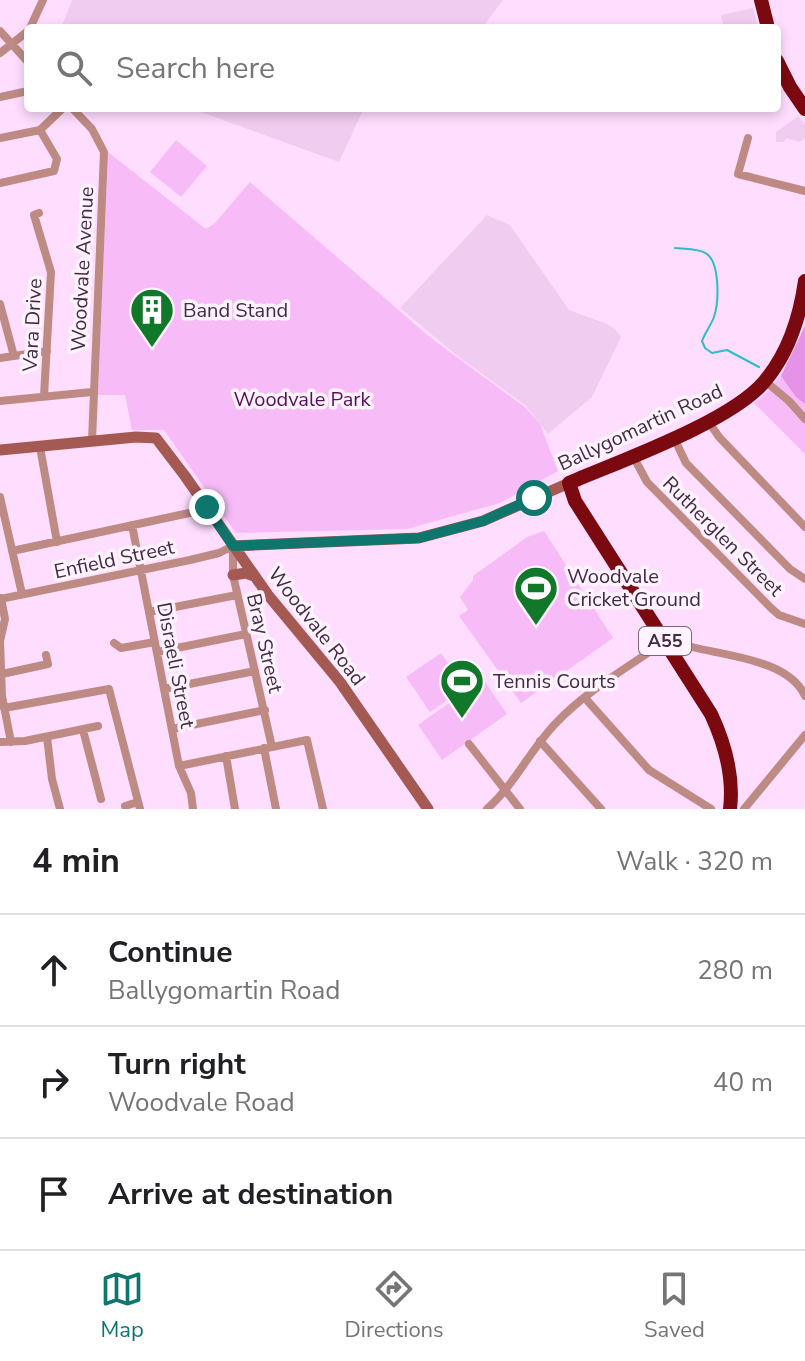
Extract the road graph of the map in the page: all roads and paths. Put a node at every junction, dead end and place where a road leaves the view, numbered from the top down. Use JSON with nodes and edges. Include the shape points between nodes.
{"nodes":[{"id":1,"x":43,"y":0,"type":"edge"},
{"id":2,"x":761,"y":0,"type":"edge"},
{"id":3,"x":32,"y":24,"type":"edge"},
{"id":4,"x":767,"y":24,"type":"edge"},
{"id":5,"x":0,"y":31,"type":"edge"},
{"id":6,"x":24,"y":34,"type":"edge"},
{"id":7,"x":12,"y":45,"type":"junction"},
{"id":8,"x":0,"y":53,"type":"edge"},
{"id":9,"x":24,"y":58,"type":"edge"},
{"id":10,"x":781,"y":69,"type":"edge"},
{"id":11,"x":24,"y":92,"type":"edge"},
{"id":12,"x":0,"y":97,"type":"edge"},
{"id":13,"x":805,"y":109,"type":"edge"},
{"id":14,"x":59,"y":112,"type":"edge"},
{"id":15,"x":76,"y":112,"type":"edge"},
{"id":16,"x":40,"y":130,"type":"junction"},
{"id":17,"x":0,"y":138,"type":"edge"},
{"id":18,"x":748,"y":138,"type":"dead end"},
{"id":19,"x":0,"y":183,"type":"edge"},
{"id":20,"x":805,"y":191,"type":"edge"},
{"id":21,"x":39,"y":213,"type":"dead end"},
{"id":22,"x":805,"y":281,"type":"edge"},
{"id":23,"x":805,"y":287,"type":"edge"},
{"id":24,"x":0,"y":304,"type":"edge"},
{"id":25,"x":803,"y":305,"type":"edge"},
{"id":26,"x":47,"y":351,"type":"junction"},
{"id":27,"x":14,"y":356,"type":"junction"},
{"id":28,"x":0,"y":358,"type":"edge"},
{"id":29,"x":765,"y":381,"type":"junction"},
{"id":30,"x":92,"y":392,"type":"junction"},
{"id":31,"x":44,"y":396,"type":"junction"},
{"id":32,"x":0,"y":401,"type":"edge"},
{"id":33,"x":805,"y":419,"type":"edge"},
{"id":34,"x":708,"y":421,"type":"junction"},
{"id":35,"x":674,"y":437,"type":"junction"},
{"id":36,"x":92,"y":441,"type":"junction"},
{"id":37,"x":40,"y":447,"type":"junction"},
{"id":38,"x":0,"y":450,"type":"edge"},
{"id":39,"x":633,"y":455,"type":"junction"},
{"id":40,"x":569,"y":483,"type":"junction"},
{"id":41,"x":0,"y":497,"type":"edge"},
{"id":42,"x":207,"y":507,"type":"junction"},
{"id":43,"x":132,"y":525,"type":"junction"},
{"id":44,"x":805,"y":527,"type":"edge"},
{"id":45,"x":57,"y":542,"type":"junction"},
{"id":46,"x":233,"y":546,"type":"junction"},
{"id":47,"x":12,"y":551,"type":"junction"},
{"id":48,"x":141,"y":570,"type":"junction"},
{"id":49,"x":233,"y":575,"type":"junction"},
{"id":50,"x":254,"y":576,"type":"junction"},
{"id":51,"x":805,"y":579,"type":"edge"},
{"id":52,"x":22,"y":594,"type":"junction"},
{"id":53,"x":237,"y":595,"type":"junction"},
{"id":54,"x":0,"y":598,"type":"edge"},
{"id":55,"x":149,"y":612,"type":"junction"},
{"id":56,"x":805,"y":624,"type":"edge"},
{"id":57,"x":246,"y":634,"type":"junction"},
{"id":58,"x":114,"y":643,"type":"dead end"},
{"id":59,"x":668,"y":646,"type":"junction"},
{"id":60,"x":156,"y":647,"type":"junction"},
{"id":61,"x":46,"y":655,"type":"dead end"},
{"id":62,"x":255,"y":671,"type":"junction"},
{"id":63,"x":2,"y":674,"type":"junction"},
{"id":64,"x":164,"y":689,"type":"junction"},
{"id":65,"x":805,"y":696,"type":"edge"},
{"id":66,"x":585,"y":698,"type":"junction"},
{"id":67,"x":4,"y":708,"type":"junction"},
{"id":68,"x":265,"y":710,"type":"junction"},
{"id":69,"x":98,"y":726,"type":"dead end"},
{"id":70,"x":172,"y":729,"type":"junction"},
{"id":71,"x":83,"y":730,"type":"junction"},
{"id":72,"x":805,"y":735,"type":"edge"},
{"id":73,"x":47,"y":737,"type":"junction"},
{"id":74,"x":540,"y":741,"type":"junction"},
{"id":75,"x":0,"y":742,"type":"edge"},
{"id":76,"x":11,"y":742,"type":"junction"},
{"id":77,"x":469,"y":744,"type":"dead end"},
{"id":78,"x":268,"y":748,"type":"junction"},
{"id":79,"x":226,"y":756,"type":"junction"},
{"id":80,"x":179,"y":766,"type":"junction"},
{"id":81,"x":110,"y":781,"type":"dead end"},
{"id":82,"x":97,"y":785,"type":"junction"},
{"id":83,"x":505,"y":792,"type":"junction"},
{"id":84,"x":101,"y":799,"type":"dead end"},
{"id":85,"x":125,"y":806,"type":"dead end"},
{"id":86,"x":139,"y":806,"type":"edge"},
{"id":87,"x":60,"y":809,"type":"edge"},
{"id":88,"x":193,"y":809,"type":"edge"},
{"id":89,"x":235,"y":809,"type":"edge"},
{"id":90,"x":276,"y":809,"type":"edge"},
{"id":91,"x":323,"y":809,"type":"edge"},
{"id":92,"x":428,"y":809,"type":"edge"},
{"id":93,"x":487,"y":809,"type":"edge"},
{"id":94,"x":520,"y":809,"type":"edge"},
{"id":95,"x":601,"y":809,"type":"edge"},
{"id":96,"x":711,"y":809,"type":"edge"},
{"id":97,"x":730,"y":809,"type":"edge"},
{"id":98,"x":744,"y":809,"type":"edge"}],
"edges":[{"from":1,"to":3,"type":"street"},
{"from":2,"to":4,"type":"highway"},
{"from":5,"to":7,"type":"street"},
{"from":6,"to":7,"type":"street"},
{"from":7,"to":8,"type":"street"},
{"from":7,"to":9,"type":"street"},
{"from":10,"to":13,"type":"highway"},
{"from":11,"to":12,"type":"street"},
{"from":14,"to":16,"type":"street"},
{"from":15,"to":30,"type":"street","name":"Woodvale Avenue","via":[[104,152]]},
{"from":16,"to":17,"type":"street"},
{"from":16,"to":19,"type":"street","via":[[57,159],[54,171]]},
{"from":18,"to":20,"type":"street","via":[[738,174]]},
{"from":21,"to":26,"type":"street","name":"Vara Drive","via":[[34,215],[51,272]]},
{"from":22,"to":23,"type":"highway","name":"Ballygomartin Road"},
{"from":23,"to":25,"type":"highway","name":"Ballygomartin Road"},
{"from":24,"to":27,"type":"street"},
{"from":25,"to":29,"type":"highway","name":"Ballygomartin Road","via":[[781,358]]},
{"from":26,"to":27,"type":"street"},
{"from":26,"to":31,"type":"street","name":"Vara Drive"},
{"from":27,"to":28,"type":"street"},
{"from":29,"to":33,"type":"street"},
{"from":29,"to":34,"type":"highway","name":"Ballygomartin Road"},
{"from":30,"to":31,"type":"street"},
{"from":30,"to":36,"type":"street","name":"Woodvale Avenue"},
{"from":31,"to":32,"type":"street"},
{"from":34,"to":35,"type":"highway","name":"Ballygomartin Road"},
{"from":34,"to":44,"type":"street"},
{"from":35,"to":39,"type":"highway","name":"Ballygomartin Road"},
{"from":35,"to":51,"type":"street","via":[[686,463]]},
{"from":36,"to":37,"type":"main road","name":"Woodvale Road"},
{"from":36,"to":42,"type":"main road","name":"Woodvale Road","via":[[156,438]]},
{"from":37,"to":38,"type":"main road","name":"Woodvale Road"},
{"from":37,"to":45,"type":"street"},
{"from":39,"to":40,"type":"highway","name":"Ballygomartin Road"},
{"from":39,"to":56,"type":"street","name":"Rutherglen Street","via":[[647,482],[762,599],[779,615]]},
{"from":40,"to":46,"type":"main road","name":"Ballygomartin Road","via":[[483,521],[419,538]]},
{"from":40,"to":59,"type":"highway","number":"A55","via":[[575,501]]},
{"from":41,"to":47,"type":"street"},
{"from":42,"to":43,"type":"street"},
{"from":42,"to":46,"type":"main road","name":"Woodvale Road"},
{"from":43,"to":45,"type":"street"},
{"from":43,"to":48,"type":"street","name":"Disraeli Street"},
{"from":45,"to":47,"type":"street"},
{"from":46,"to":48,"type":"street","name":"Enfield Street"},
{"from":46,"to":49,"type":"street","name":"Bray Street"},
{"from":46,"to":50,"type":"main road","name":"Woodvale Road"},
{"from":47,"to":52,"type":"street"},
{"from":48,"to":52,"type":"street","name":"Enfield Street"},
{"from":48,"to":55,"type":"street","name":"Disraeli Street"},
{"from":49,"to":50,"type":"main road"},
{"from":49,"to":53,"type":"street","name":"Bray Street"},
{"from":50,"to":92,"type":"main road","name":"Woodvale Road","via":[[340,682]]},
{"from":52,"to":54,"type":"street","name":"Enfield Street"},
{"from":53,"to":55,"type":"street"},
{"from":53,"to":57,"type":"street","name":"Bray Street"},
{"from":54,"to":63,"type":"street","via":[[5,619]]},
{"from":55,"to":60,"type":"street","name":"Disraeli Street"},
{"from":57,"to":60,"type":"street"},
{"from":57,"to":62,"type":"street","name":"Bray Street"},
{"from":58,"to":60,"type":"street","via":[[121,648]]},
{"from":59,"to":65,"type":"street","via":[[779,669]]},
{"from":59,"to":66,"type":"street"},
{"from":59,"to":97,"type":"highway","number":"A55","via":[[719,730],[730,775]]},
{"from":60,"to":64,"type":"street","name":"Disraeli Street"},
{"from":61,"to":63,"type":"street","via":[[48,664]]},
{"from":62,"to":64,"type":"street"},
{"from":62,"to":68,"type":"street","name":"Bray Street"},
{"from":63,"to":67,"type":"street"},
{"from":64,"to":70,"type":"street","name":"Disraeli Street"},
{"from":66,"to":74,"type":"street"},
{"from":66,"to":96,"type":"street","via":[[649,770]]},
{"from":67,"to":76,"type":"street"},
{"from":67,"to":86,"type":"street","via":[[109,689]]},
{"from":68,"to":70,"type":"street"},
{"from":68,"to":78,"type":"street","name":"Bray Street"},
{"from":69,"to":71,"type":"street"},
{"from":70,"to":80,"type":"street","name":"Disraeli Street"},
{"from":71,"to":73,"type":"street"},
{"from":71,"to":82,"type":"street"},
{"from":72,"to":98,"type":"street"},
{"from":73,"to":76,"type":"street"},
{"from":73,"to":87,"type":"street"},
{"from":74,"to":83,"type":"street"},
{"from":74,"to":95,"type":"street"},
{"from":75,"to":76,"type":"street"},
{"from":77,"to":83,"type":"street"},
{"from":78,"to":79,"type":"street"},
{"from":78,"to":90,"type":"street","name":"Bray Street"},
{"from":78,"to":91,"type":"street","via":[[307,740]]},
{"from":79,"to":80,"type":"street"},
{"from":79,"to":89,"type":"street"},
{"from":80,"to":88,"type":"street","name":"Disraeli Street"},
{"from":81,"to":82,"type":"street"},
{"from":82,"to":84,"type":"street"},
{"from":83,"to":93,"type":"street"},
{"from":83,"to":94,"type":"street"},
{"from":85,"to":86,"type":"street"}]}
